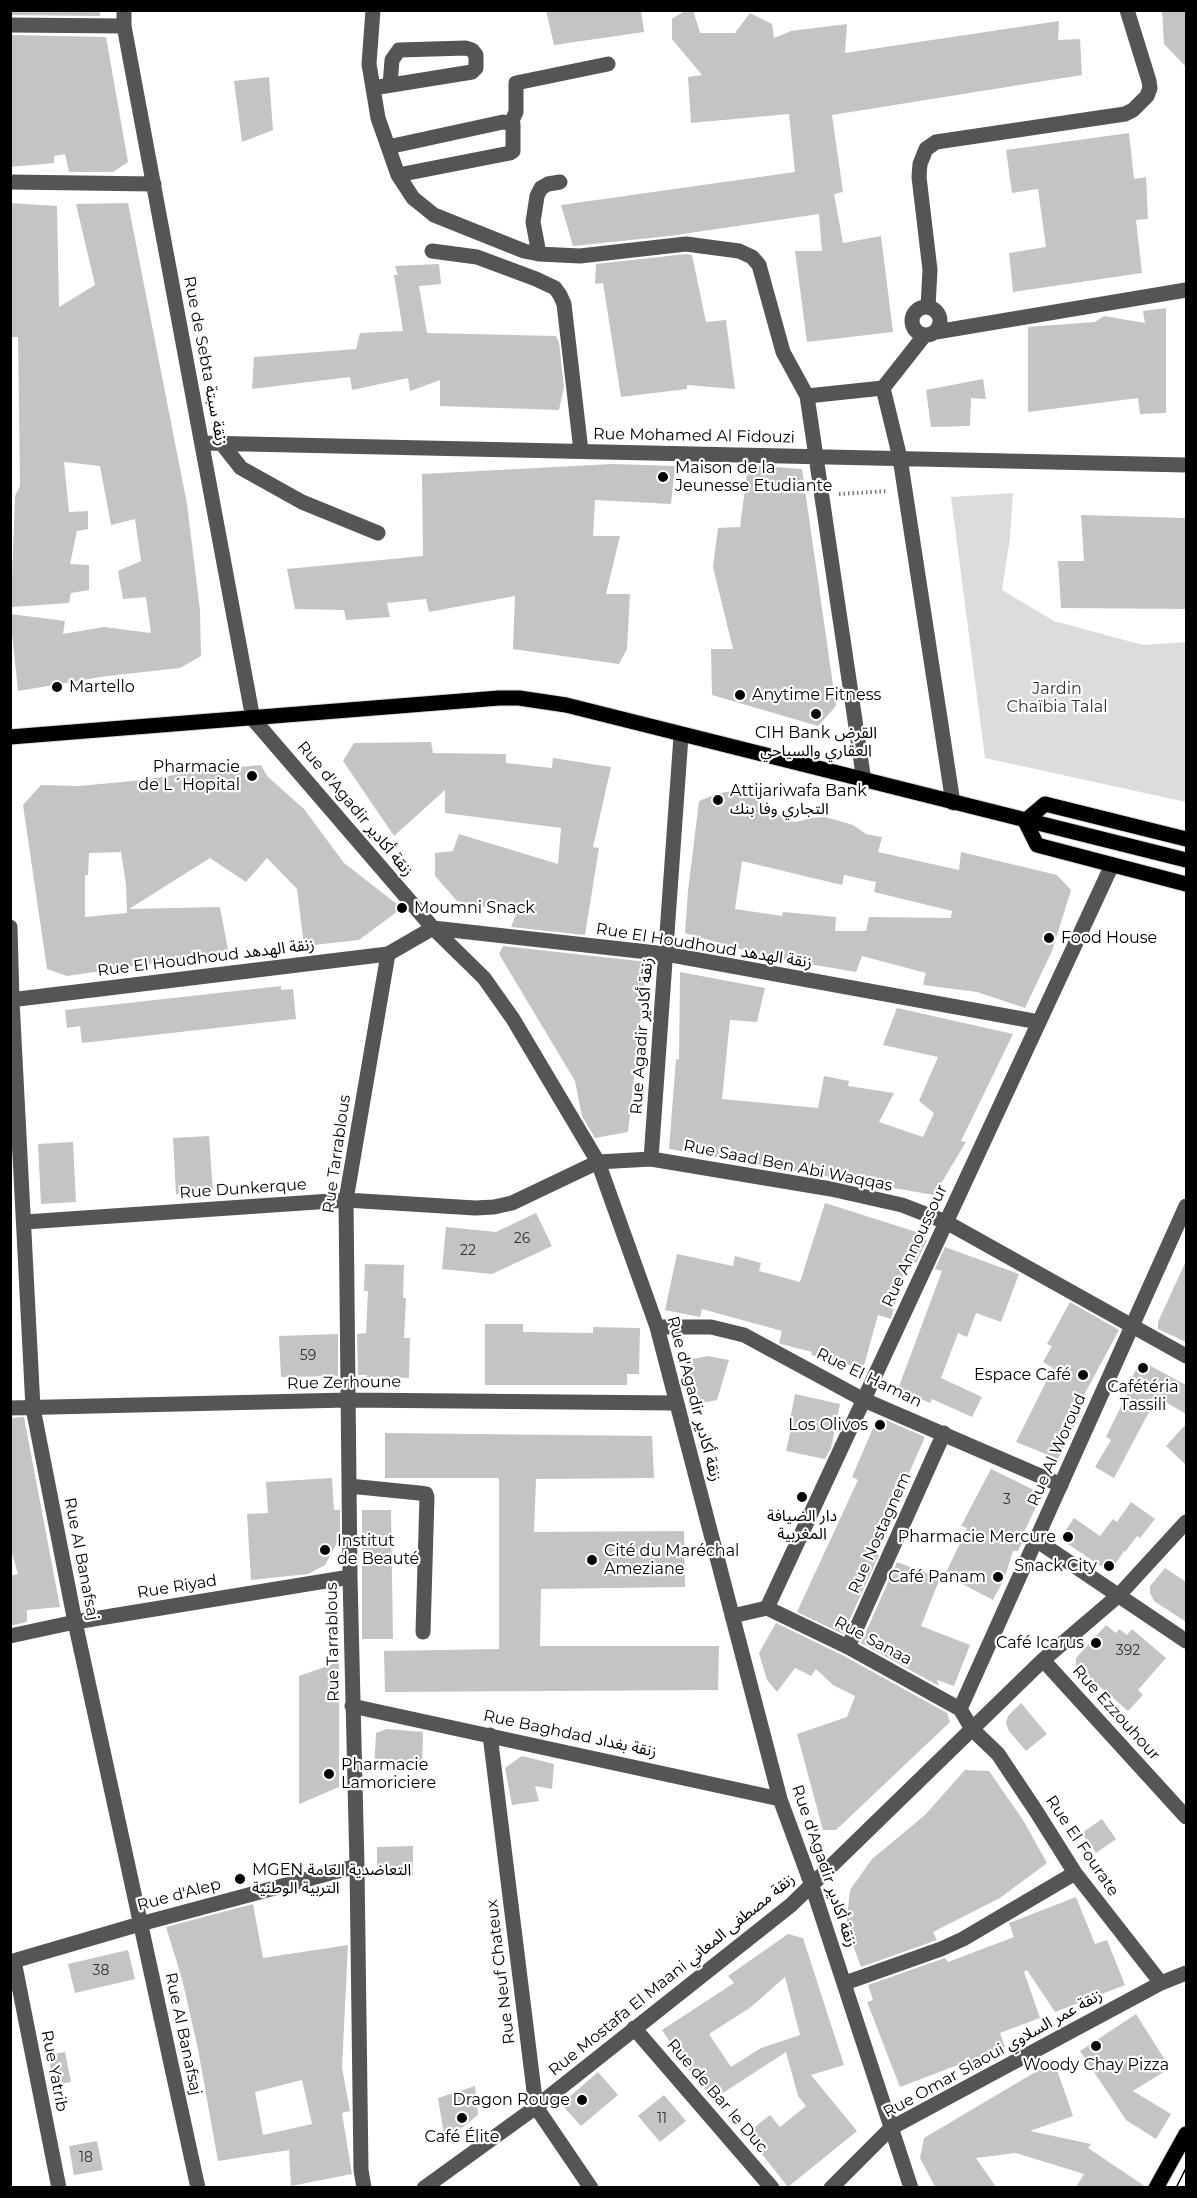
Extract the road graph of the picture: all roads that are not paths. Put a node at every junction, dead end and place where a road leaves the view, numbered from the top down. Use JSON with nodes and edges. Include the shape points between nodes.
{"nodes":[{"id":1,"x":373,"y":10,"type":"edge"},
{"id":2,"x":1126,"y":10,"type":"edge"},
{"id":3,"x":124,"y":18,"type":"edge"},
{"id":4,"x":10,"y":25,"type":"edge"},
{"id":5,"x":608,"y":64,"type":"dead end"},
{"id":6,"x":390,"y":85,"type":"junction"},
{"id":7,"x":373,"y":88,"type":"junction"},
{"id":8,"x":511,"y":123,"type":"junction"},
{"id":9,"x":388,"y":147,"type":"junction"},
{"id":10,"x":398,"y":175,"type":"junction"},
{"id":11,"x":10,"y":182,"type":"edge"},
{"id":12,"x":560,"y":182,"type":"dead end"},
{"id":13,"x":154,"y":184,"type":"junction"},
{"id":14,"x":432,"y":251,"type":"dead end"},
{"id":15,"x":539,"y":254,"type":"junction"},
{"id":16,"x":1186,"y":290,"type":"edge"},
{"id":17,"x":928,"y":307,"type":"junction"},
{"id":18,"x":930,"y":334,"type":"junction"},
{"id":19,"x":883,"y":388,"type":"junction"},
{"id":20,"x":807,"y":396,"type":"junction"},
{"id":21,"x":202,"y":443,"type":"junction"},
{"id":22,"x":222,"y":444,"type":"junction"},
{"id":23,"x":581,"y":452,"type":"junction"},
{"id":24,"x":815,"y":457,"type":"junction"},
{"id":25,"x":900,"y":458,"type":"junction"},
{"id":26,"x":1186,"y":465,"type":"edge"},
{"id":27,"x":378,"y":533,"type":"dead end"},
{"id":28,"x":253,"y":718,"type":"junction"},
{"id":29,"x":681,"y":736,"type":"junction"},
{"id":30,"x":10,"y":737,"type":"edge"},
{"id":31,"x":864,"y":781,"type":"junction"},
{"id":32,"x":953,"y":803,"type":"junction"},
{"id":33,"x":1025,"y":821,"type":"junction"},
{"id":34,"x":1186,"y":839,"type":"edge"},
{"id":35,"x":1186,"y":860,"type":"edge"},
{"id":36,"x":1112,"y":865,"type":"junction"},
{"id":37,"x":1186,"y":884,"type":"edge"},
{"id":38,"x":10,"y":927,"type":"edge"},
{"id":39,"x":433,"y":928,"type":"junction"},
{"id":40,"x":387,"y":954,"type":"junction"},
{"id":41,"x":666,"y":954,"type":"junction"},
{"id":42,"x":11,"y":1000,"type":"edge"},
{"id":43,"x":1039,"y":1022,"type":"junction"},
{"id":44,"x":651,"y":1159,"type":"junction"},
{"id":45,"x":598,"y":1162,"type":"junction"},
{"id":46,"x":346,"y":1200,"type":"junction"},
{"id":47,"x":1186,"y":1206,"type":"edge"},
{"id":48,"x":25,"y":1222,"type":"junction"},
{"id":49,"x":946,"y":1222,"type":"junction"},
{"id":50,"x":1132,"y":1326,"type":"junction"},
{"id":51,"x":657,"y":1328,"type":"junction"},
{"id":52,"x":1186,"y":1356,"type":"edge"},
{"id":53,"x":348,"y":1400,"type":"junction"},
{"id":54,"x":864,"y":1400,"type":"junction"},
{"id":55,"x":677,"y":1403,"type":"junction"},
{"id":56,"x":10,"y":1408,"type":"edge"},
{"id":57,"x":33,"y":1408,"type":"junction"},
{"id":58,"x":944,"y":1433,"type":"junction"},
{"id":59,"x":1061,"y":1485,"type":"junction"},
{"id":60,"x":349,"y":1486,"type":"junction"},
{"id":61,"x":1186,"y":1522,"type":"edge"},
{"id":62,"x":1036,"y":1540,"type":"junction"},
{"id":63,"x":350,"y":1577,"type":"junction"},
{"id":64,"x":1119,"y":1594,"type":"junction"},
{"id":65,"x":767,"y":1608,"type":"junction"},
{"id":66,"x":732,"y":1616,"type":"junction"},
{"id":67,"x":75,"y":1622,"type":"junction"},
{"id":68,"x":423,"y":1632,"type":"dead end"},
{"id":69,"x":10,"y":1636,"type":"edge"},
{"id":70,"x":1186,"y":1641,"type":"edge"},
{"id":71,"x":848,"y":1647,"type":"junction"},
{"id":72,"x":1043,"y":1660,"type":"junction"},
{"id":73,"x":352,"y":1706,"type":"junction"},
{"id":74,"x":960,"y":1709,"type":"junction"},
{"id":75,"x":972,"y":1730,"type":"junction"},
{"id":76,"x":490,"y":1735,"type":"junction"},
{"id":77,"x":780,"y":1799,"type":"junction"},
{"id":78,"x":1186,"y":1817,"type":"edge"},
{"id":79,"x":357,"y":1866,"type":"junction"},
{"id":80,"x":1075,"y":1873,"type":"junction"},
{"id":81,"x":812,"y":1886,"type":"junction"},
{"id":82,"x":140,"y":1924,"type":"junction"},
{"id":83,"x":12,"y":1961,"type":"edge"},
{"id":84,"x":1186,"y":1973,"type":"edge"},
{"id":85,"x":845,"y":1983,"type":"junction"},
{"id":86,"x":1161,"y":1983,"type":"junction"},
{"id":87,"x":634,"y":2028,"type":"junction"},
{"id":88,"x":536,"y":2107,"type":"junction"},
{"id":89,"x":891,"y":2128,"type":"junction"},
{"id":90,"x":1186,"y":2134,"type":"edge"},
{"id":91,"x":59,"y":2187,"type":"edge"},
{"id":92,"x":198,"y":2187,"type":"edge"},
{"id":93,"x":364,"y":2187,"type":"edge"},
{"id":94,"x":424,"y":2187,"type":"edge"},
{"id":95,"x":591,"y":2187,"type":"edge"},
{"id":96,"x":772,"y":2187,"type":"edge"},
{"id":97,"x":831,"y":2187,"type":"edge"},
{"id":98,"x":911,"y":2187,"type":"edge"},
{"id":99,"x":1156,"y":2187,"type":"edge"}],
"edges":[{"from":1,"to":7,"type":"street","via":[[369,64]]},
{"from":2,"to":17,"type":"street","via":[[1150,88],[1133,110],[936,142],[926,149],[919,177],[930,270]]},
{"from":3,"to":4,"type":"street"},
{"from":3,"to":13,"type":"street","name":"Rue de Sebta زنقة سبتة"},
{"from":5,"to":8,"type":"street","via":[[516,83],[516,112]]},
{"from":6,"to":6,"type":"street","via":[[472,72],[476,55],[460,47],[399,50],[392,60]]},
{"from":6,"to":7,"type":"street"},
{"from":7,"to":9,"type":"street"},
{"from":8,"to":9,"type":"street"},
{"from":8,"to":10,"type":"street","via":[[514,130],[510,153]]},
{"from":9,"to":10,"type":"street"},
{"from":10,"to":15,"type":"street","via":[[413,198],[434,215]]},
{"from":11,"to":13,"type":"street"},
{"from":12,"to":15,"type":"street","via":[[548,184],[537,196],[533,222]]},
{"from":13,"to":21,"type":"street","name":"Rue de Sebta زنقة سبتة"},
{"from":14,"to":23,"type":"street","via":[[477,257],[555,288],[564,304]]},
{"from":15,"to":20,"type":"street","via":[[580,256],[686,243],[739,251],[752,257],[759,265],[783,352]]},
{"from":16,"to":18,"type":"street"},
{"from":17,"to":18,"type":"street","via":[[939,314],[940,327]]},
{"from":17,"to":18,"type":"street","via":[[916,311],[911,322],[918,333]]},
{"from":18,"to":19,"type":"street"},
{"from":19,"to":20,"type":"street"},
{"from":19,"to":25,"type":"street"},
{"from":20,"to":24,"type":"street"},
{"from":21,"to":22,"type":"street","name":"Rue Mohamed Al Fidouzi"},
{"from":21,"to":28,"type":"street","name":"Rue de Sebta زنقة سبتة"},
{"from":22,"to":23,"type":"street","name":"Rue Mohamed Al Fidouzi"},
{"from":22,"to":27,"type":"street","via":[[241,468],[302,502]]},
{"from":23,"to":24,"type":"street","name":"Rue Mohamed Al Fidouzi"},
{"from":24,"to":25,"type":"street","name":"Rue Mohamed Al Fidouzi"},
{"from":24,"to":31,"type":"street"},
{"from":25,"to":26,"type":"street","name":"Rue Mohamed Al Fidouzi"},
{"from":25,"to":32,"type":"street"},
{"from":28,"to":29,"type":"main road","via":[[519,698],[566,705]]},
{"from":28,"to":30,"type":"main road"},
{"from":28,"to":39,"type":"street","name":"Rue d'Agadir زنقة أكادير"},
{"from":29,"to":31,"type":"main road"},
{"from":29,"to":41,"type":"street","name":"Rue Agadir زنقة أكادير"},
{"from":31,"to":32,"type":"main road"},
{"from":32,"to":33,"type":"main road"},
{"from":33,"to":34,"type":"main road","via":[[1045,804]]},
{"from":33,"to":35,"type":"main road"},
{"from":33,"to":36,"type":"main road","via":[[1037,845]]},
{"from":36,"to":37,"type":"main road"},
{"from":36,"to":43,"type":"street","name":"Rue Annoussour"},
{"from":38,"to":42,"type":"street","name":"Rue Al Banafsaj"},
{"from":39,"to":40,"type":"street","name":"Rue El Houdhoud زنقة الهدهد"},
{"from":39,"to":41,"type":"street","name":"Rue El Houdhoud زنقة الهدهد"},
{"from":39,"to":45,"type":"street","name":"Rue d'Agadir زنقة أكادير","via":[[484,978],[513,1019]]},
{"from":40,"to":42,"type":"street","name":"Rue El Houdhoud زنقة الهدهد"},
{"from":40,"to":46,"type":"street","name":"Rue Tarrablous"},
{"from":41,"to":43,"type":"street","name":"Rue El Houdhoud زنقة الهدهد"},
{"from":41,"to":44,"type":"street","name":"Rue Agadir زنقة أكادير"},
{"from":42,"to":48,"type":"street","name":"Rue Al Banafsaj"},
{"from":43,"to":49,"type":"street","name":"Rue Annoussour"},
{"from":44,"to":45,"type":"street","name":"Rue Saad Ben Abi Waqqas"},
{"from":44,"to":49,"type":"street","name":"Rue Saad Ben Abi Waqqas","via":[[831,1189],[902,1205]]},
{"from":45,"to":46,"type":"street","name":"Rue Dunkerque","via":[[494,1208]]},
{"from":45,"to":51,"type":"street","name":"Rue d'Agadir زنقة أكادير"},
{"from":46,"to":48,"type":"street","name":"Rue Dunkerque"},
{"from":46,"to":53,"type":"street","name":"Rue Tarrablous"},
{"from":47,"to":50,"type":"street","name":"Rue Al Woroud"},
{"from":48,"to":57,"type":"street","name":"Rue Al Banafsaj"},
{"from":49,"to":50,"type":"street","name":"Rue Saad Ben Abi Waqqas"},
{"from":49,"to":54,"type":"street","name":"Rue Annoussour"},
{"from":50,"to":52,"type":"street","name":"Rue Saad Ben Abi Waqqas"},
{"from":50,"to":59,"type":"street","name":"Rue Al Woroud"},
{"from":51,"to":54,"type":"street","name":"Rue El Haman","via":[[711,1327],[744,1335]]},
{"from":51,"to":55,"type":"street","name":"Rue d'Agadir زنقة أكادير"},
{"from":53,"to":55,"type":"street","name":"Rue Zerhoune"},
{"from":53,"to":57,"type":"street","name":"Rue Zerhoune"},
{"from":53,"to":60,"type":"street","name":"Rue Tarrablous"},
{"from":54,"to":58,"type":"street","name":"Rue El Haman"},
{"from":54,"to":65,"type":"street","name":"Rue Annoussour"},
{"from":55,"to":66,"type":"street","name":"Rue d'Agadir زنقة أكادير"},
{"from":56,"to":57,"type":"street","name":"Rue Zerhoune"},
{"from":57,"to":67,"type":"street","name":"Rue Al Banafsaj"},
{"from":58,"to":59,"type":"street","name":"Rue El Haman"},
{"from":58,"to":71,"type":"street","name":"Rue Nostagnem"},
{"from":59,"to":62,"type":"street","name":"Rue Al Woroud"},
{"from":60,"to":63,"type":"street","name":"Rue Tarrablous"},
{"from":60,"to":68,"type":"street","via":[[428,1497]]},
{"from":61,"to":64,"type":"street","name":"Rue Mostafa El Maani زنقة مصطفى المعاني"},
{"from":62,"to":64,"type":"street"},
{"from":62,"to":74,"type":"street","name":"Rue Al Woroud"},
{"from":63,"to":67,"type":"street","name":"Rue Riyad"},
{"from":63,"to":73,"type":"street","name":"Rue Tarrablous"},
{"from":64,"to":70,"type":"street"},
{"from":64,"to":72,"type":"street","name":"Rue Mostafa El Maani زنقة مصطفى المعاني"},
{"from":65,"to":66,"type":"street"},
{"from":65,"to":71,"type":"street","name":"Rue Sanaa"},
{"from":66,"to":77,"type":"street","name":"Rue d'Agadir زنقة أكادير"},
{"from":67,"to":69,"type":"street","name":"Rue Riyad"},
{"from":67,"to":82,"type":"street","name":"Rue Al Banafsaj"},
{"from":71,"to":74,"type":"street","name":"Rue Sanaa"},
{"from":72,"to":75,"type":"street","name":"Rue Mostafa El Maani زنقة مصطفى المعاني"},
{"from":72,"to":78,"type":"street","name":"Rue Ezzouhour"},
{"from":73,"to":76,"type":"street","name":"Rue Baghdad زنقة بغداد"},
{"from":73,"to":79,"type":"street","name":"Rue Tarrablous"},
{"from":74,"to":75,"type":"street","name":"Rue El Fourate"},
{"from":75,"to":80,"type":"street","name":"Rue El Fourate","via":[[998,1754]]},
{"from":75,"to":81,"type":"street","name":"Rue Mostafa El Maani زنقة مصطفى المعاني"},
{"from":76,"to":77,"type":"street","name":"Rue Baghdad زنقة بغداد"},
{"from":76,"to":88,"type":"street","name":"Rue Neuf Chateux"},
{"from":77,"to":81,"type":"street","name":"Rue d'Agadir زنقة أكادير"},
{"from":79,"to":82,"type":"street","name":"Rue d'Alep"},
{"from":79,"to":93,"type":"street","name":"Rue Tarrablous"},
{"from":80,"to":85,"type":"street","via":[[952,1944]]},
{"from":80,"to":86,"type":"street","name":"Rue El Fourate"},
{"from":81,"to":85,"type":"street","name":"Rue d'Agadir زنقة أكادير"},
{"from":81,"to":87,"type":"street","name":"Rue Mostafa El Maani زنقة مصطفى المعاني"},
{"from":82,"to":83,"type":"street","name":"Rue d'Alep"},
{"from":82,"to":92,"type":"street","name":"Rue Al Banafsaj"},
{"from":83,"to":91,"type":"street","name":"Rue Yatrib"},
{"from":84,"to":86,"type":"street","name":"Rue Omar Slaoui زنقة عمر السلاوي"},
{"from":85,"to":89,"type":"street","name":"Rue d'Agadir زنقة أكادير"},
{"from":86,"to":89,"type":"street","name":"Rue Omar Slaoui زنقة عمر السلاوي"},
{"from":87,"to":88,"type":"street","name":"Rue Mostafa El Maani زنقة مصطفى المعاني"},
{"from":87,"to":96,"type":"street","name":"Rue de Bar le Duc"},
{"from":88,"to":94,"type":"street","name":"Rue Mostafa El Maani زنقة مصطفى المعاني"},
{"from":88,"to":95,"type":"street","name":"Rue Neuf Chateux"},
{"from":89,"to":97,"type":"street","name":"Rue Omar Slaoui زنقة عمر السلاوي"},
{"from":89,"to":98,"type":"street","name":"Rue d'Agadir زنقة أكادير"},
{"from":90,"to":99,"type":"main road"}]}
